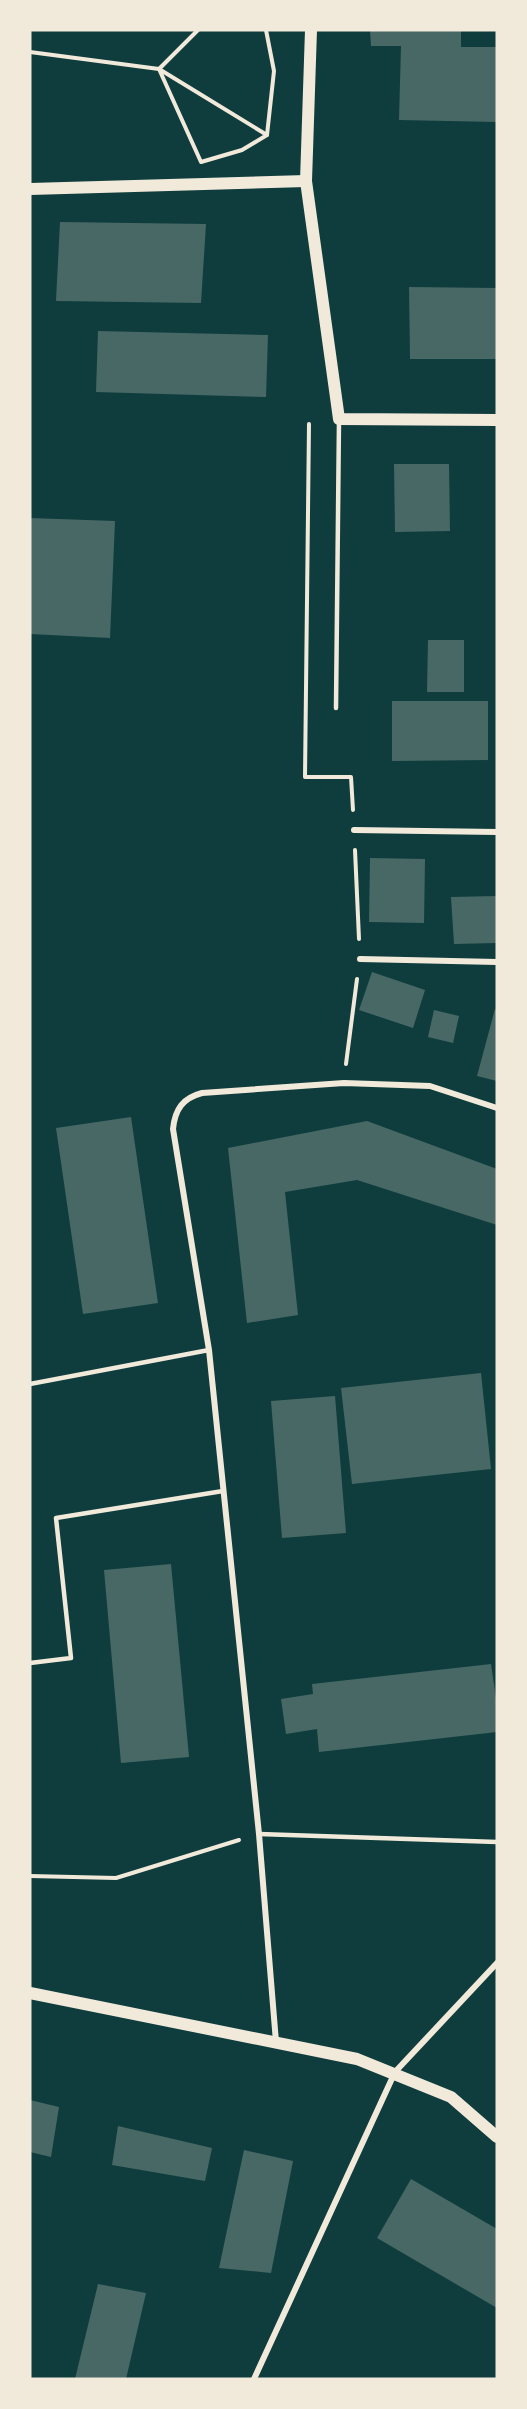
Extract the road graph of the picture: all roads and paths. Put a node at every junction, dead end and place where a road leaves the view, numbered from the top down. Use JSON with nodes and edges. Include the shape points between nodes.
{"nodes":[{"id":1,"x":198,"y":30,"type":"edge"},
{"id":2,"x":266,"y":30,"type":"edge"},
{"id":3,"x":310,"y":30,"type":"edge"},
{"id":4,"x":30,"y":52,"type":"edge"},
{"id":5,"x":159,"y":69,"type":"junction"},
{"id":6,"x":267,"y":135,"type":"junction"},
{"id":7,"x":306,"y":181,"type":"junction"},
{"id":8,"x":30,"y":189,"type":"edge"},
{"id":9,"x":339,"y":419,"type":"junction"},
{"id":10,"x":497,"y":420,"type":"edge"},
{"id":11,"x":336,"y":708,"type":"dead end"},
{"id":12,"x":354,"y":830,"type":"dead end"},
{"id":13,"x":497,"y":832,"type":"edge"},
{"id":14,"x":360,"y":959,"type":"dead end"},
{"id":15,"x":497,"y":962,"type":"edge"},
{"id":16,"x":497,"y":1108,"type":"edge"},
{"id":17,"x":209,"y":1350,"type":"junction"},
{"id":18,"x":30,"y":1383,"type":"edge"},
{"id":19,"x":223,"y":1491,"type":"junction"},
{"id":20,"x":30,"y":1663,"type":"edge"},
{"id":21,"x":259,"y":1834,"type":"junction"},
{"id":22,"x":497,"y":1842,"type":"edge"},
{"id":23,"x":30,"y":1876,"type":"edge"},
{"id":24,"x":497,"y":1963,"type":"edge"},
{"id":25,"x":30,"y":1993,"type":"edge"},
{"id":26,"x":276,"y":2042,"type":"junction"},
{"id":27,"x":395,"y":2072,"type":"junction"},
{"id":28,"x":497,"y":2137,"type":"edge"},
{"id":29,"x":254,"y":2379,"type":"edge"}],
"edges":[{"from":1,"to":5,"type":"path"},
{"from":2,"to":6,"type":"path","via":[[274,71]]},
{"from":3,"to":7,"type":"main road"},
{"from":4,"to":5,"type":"path"},
{"from":5,"to":6,"type":"path"},
{"from":5,"to":6,"type":"path","via":[[201,162],[242,150]]},
{"from":7,"to":8,"type":"main road"},
{"from":7,"to":9,"type":"main road"},
{"from":9,"to":10,"type":"main road"},
{"from":9,"to":11,"type":"lane"},
{"from":12,"to":13,"type":"street"},
{"from":14,"to":15,"type":"street"},
{"from":16,"to":17,"type":"street","via":[[430,1086],[344,1083],[202,1093],[184,1101],[173,1129]]},
{"from":17,"to":18,"type":"lane"},
{"from":17,"to":19,"type":"street"},
{"from":19,"to":20,"type":"lane","via":[[56,1518],[71,1658]]},
{"from":19,"to":21,"type":"street"},
{"from":21,"to":22,"type":"lane"},
{"from":21,"to":23,"type":"path","via":[[116,1878]]},
{"from":21,"to":26,"type":"street"},
{"from":24,"to":27,"type":"street"},
{"from":25,"to":26,"type":"main road"},
{"from":26,"to":27,"type":"main road","via":[[357,2059]]},
{"from":27,"to":28,"type":"main road","via":[[451,2097]]},
{"from":27,"to":29,"type":"street"}]}
